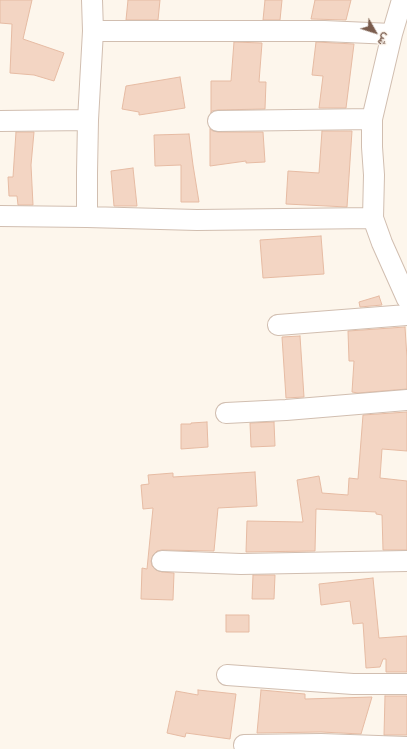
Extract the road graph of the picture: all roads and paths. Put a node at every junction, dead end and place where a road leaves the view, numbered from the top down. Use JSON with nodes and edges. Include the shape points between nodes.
{"nodes":[{"id":1,"x":92,"y":0,"type":"edge"},
{"id":2,"x":402,"y":0,"type":"edge"},
{"id":3,"x":93,"y":31,"type":"junction"},
{"id":4,"x":392,"y":34,"type":"junction"},
{"id":5,"x":372,"y":119,"type":"junction"},
{"id":6,"x":88,"y":120,"type":"junction"},
{"id":7,"x":0,"y":121,"type":"edge"},
{"id":8,"x":218,"y":121,"type":"dead end"},
{"id":9,"x":0,"y":216,"type":"edge"},
{"id":10,"x":87,"y":217,"type":"junction"},
{"id":11,"x":373,"y":218,"type":"junction"},
{"id":12,"x":407,"y":299,"type":"edge"},
{"id":13,"x":407,"y":315,"type":"edge"},
{"id":14,"x":278,"y":326,"type":"dead end"},
{"id":15,"x":407,"y":400,"type":"edge"},
{"id":16,"x":226,"y":413,"type":"dead end"},
{"id":17,"x":162,"y":561,"type":"dead end"},
{"id":18,"x":407,"y":562,"type":"edge"},
{"id":19,"x":227,"y":675,"type":"dead end"},
{"id":20,"x":407,"y":684,"type":"edge"},
{"id":21,"x":244,"y":745,"type":"dead end"},
{"id":22,"x":407,"y":747,"type":"edge"}],
"edges":[{"from":1,"to":3,"type":"street"},
{"from":2,"to":4,"type":"street"},
{"from":3,"to":4,"type":"street","via":[[316,31]]},
{"from":3,"to":6,"type":"street"},
{"from":4,"to":5,"type":"street"},
{"from":5,"to":8,"type":"street"},
{"from":5,"to":11,"type":"street"},
{"from":6,"to":7,"type":"street"},
{"from":6,"to":10,"type":"street"},
{"from":9,"to":10,"type":"street"},
{"from":10,"to":11,"type":"street","via":[[197,220]]},
{"from":11,"to":12,"type":"street"},
{"from":13,"to":14,"type":"street"},
{"from":15,"to":16,"type":"street"},
{"from":17,"to":18,"type":"street","via":[[241,564]]},
{"from":19,"to":20,"type":"street","via":[[353,684]]},
{"from":21,"to":22,"type":"street"}]}
